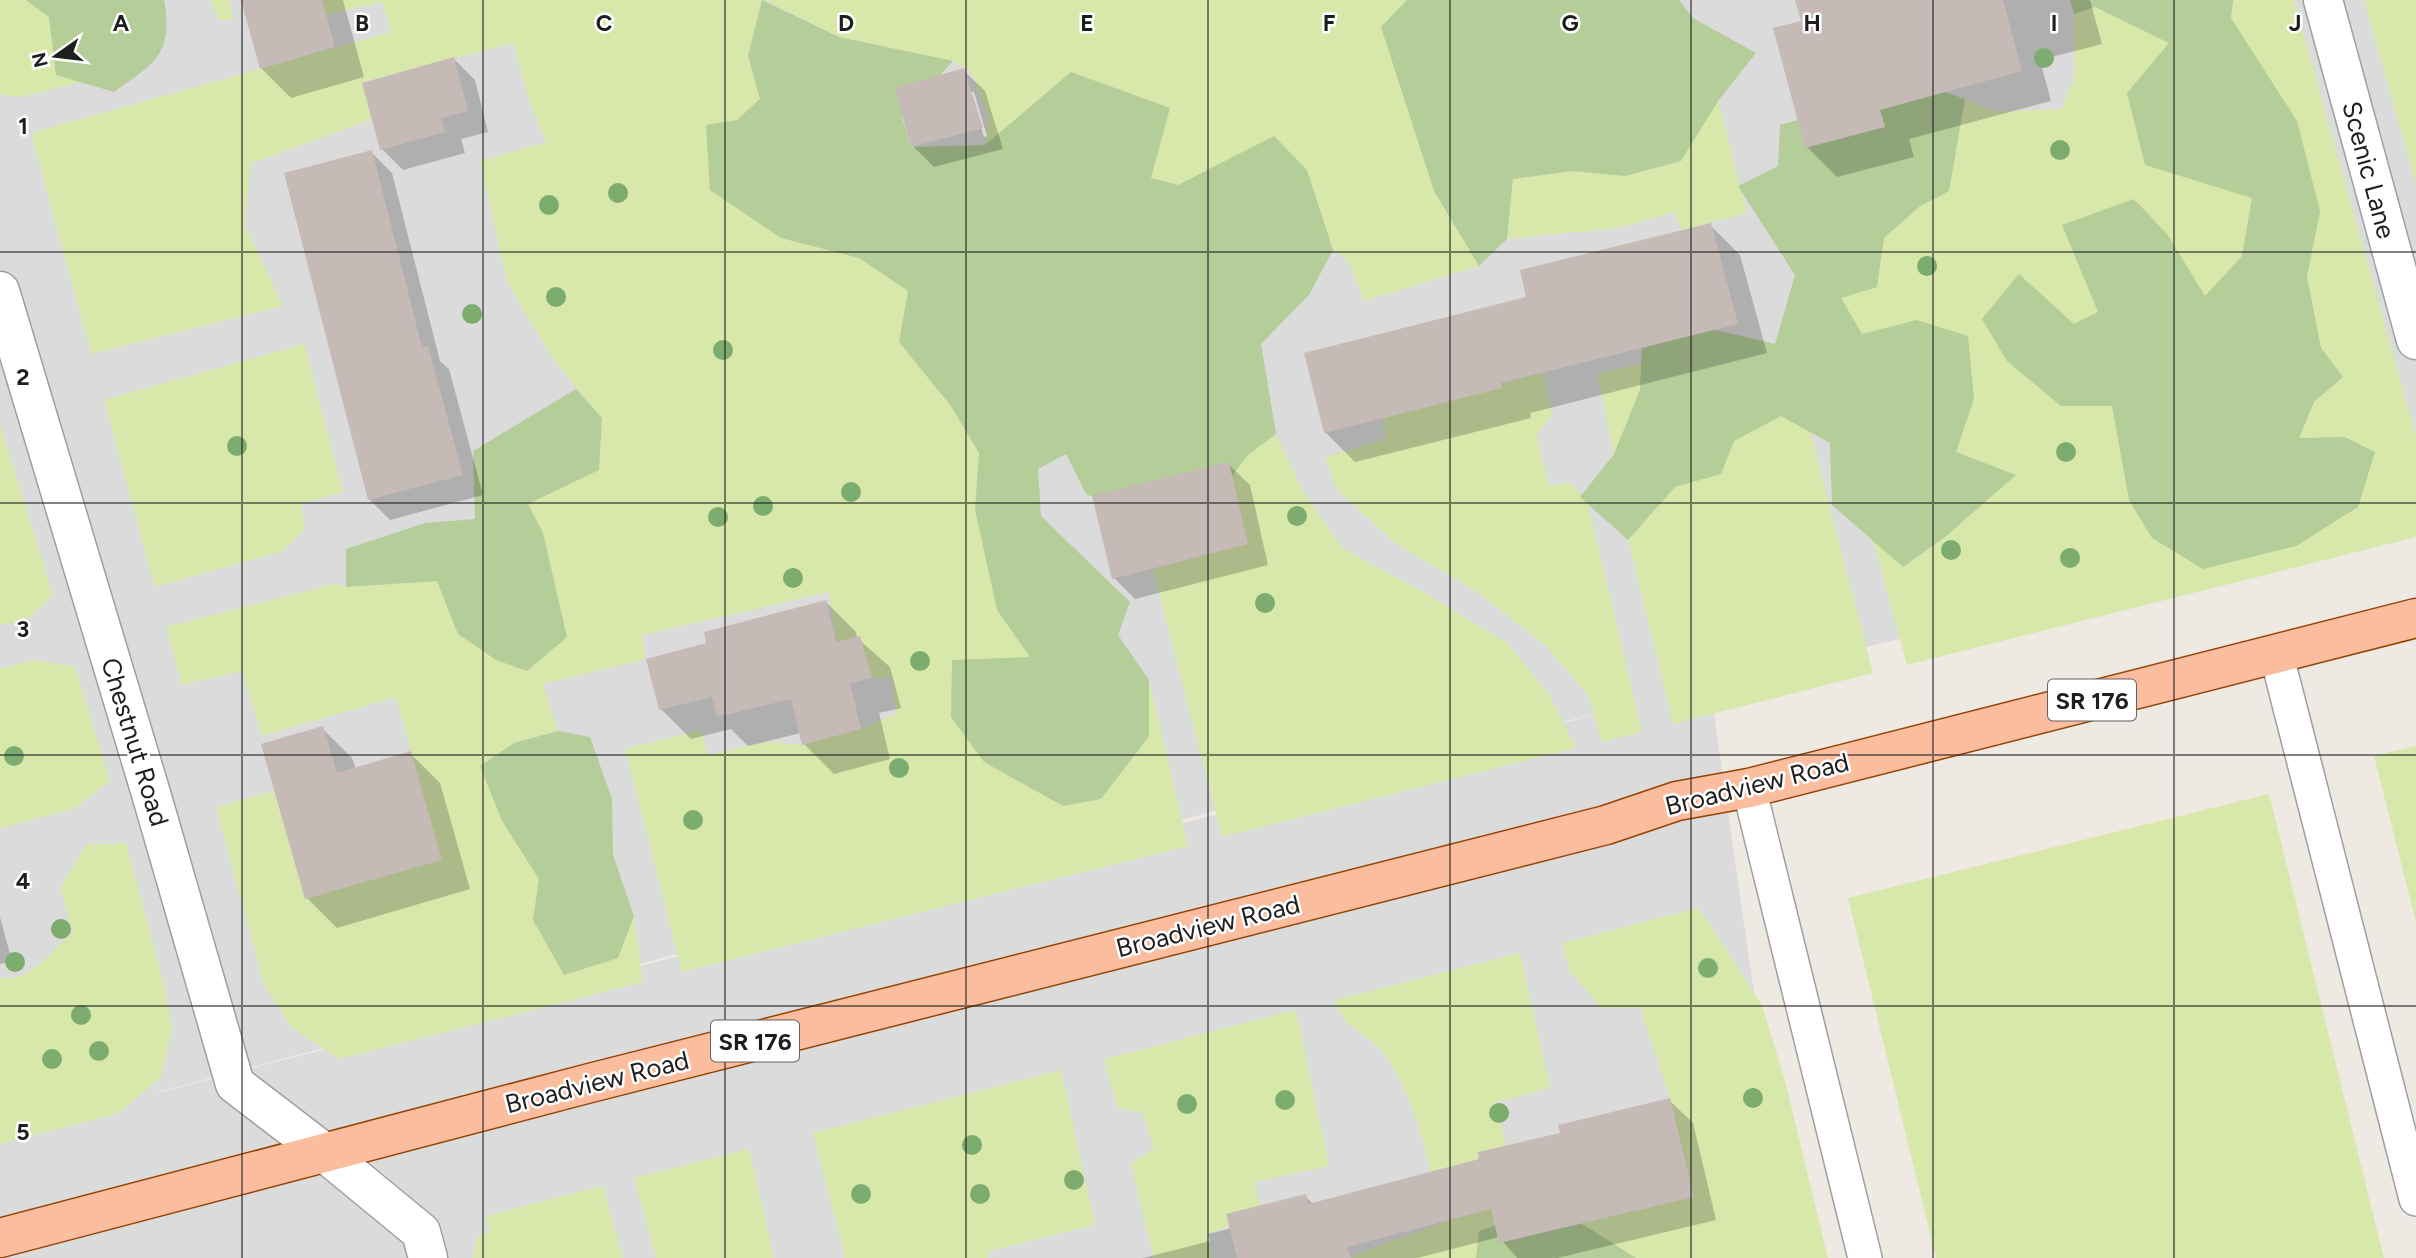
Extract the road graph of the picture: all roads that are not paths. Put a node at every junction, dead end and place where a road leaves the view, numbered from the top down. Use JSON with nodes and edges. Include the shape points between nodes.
{"nodes":[{"id":1,"x":2323,"y":0,"type":"edge"},
{"id":2,"x":0,"y":291,"type":"edge"},
{"id":3,"x":2416,"y":340,"type":"edge"},
{"id":4,"x":2416,"y":618,"type":"edge"},
{"id":5,"x":2276,"y":653,"type":"junction"},
{"id":6,"x":1749,"y":788,"type":"junction"},
{"id":7,"x":325,"y":1153,"type":"junction"},
{"id":8,"x":2416,"y":1199,"type":"edge"},
{"id":9,"x":0,"y":1238,"type":"edge"},
{"id":10,"x":428,"y":1258,"type":"edge"},
{"id":11,"x":1865,"y":1258,"type":"edge"}],
"edges":[{"from":1,"to":3,"type":"street","name":"Scenic Lane"},
{"from":2,"to":7,"type":"street","name":"Chestnut Road","via":[[235,1084]]},
{"from":4,"to":5,"type":"main road","name":"Broadview Road","number":"SR 176"},
{"from":5,"to":6,"type":"main road","name":"Broadview Road","number":"SR 176"},
{"from":5,"to":8,"type":"lane"},
{"from":6,"to":7,"type":"main road","name":"Broadview Road","number":"SR 176","via":[[1678,801],[1606,825]]},
{"from":6,"to":11,"type":"lane"},
{"from":7,"to":9,"type":"main road","name":"Broadview Road","number":"SR 176"},
{"from":7,"to":10,"type":"street","name":"Chestnut Road","via":[[421,1232]]}]}
